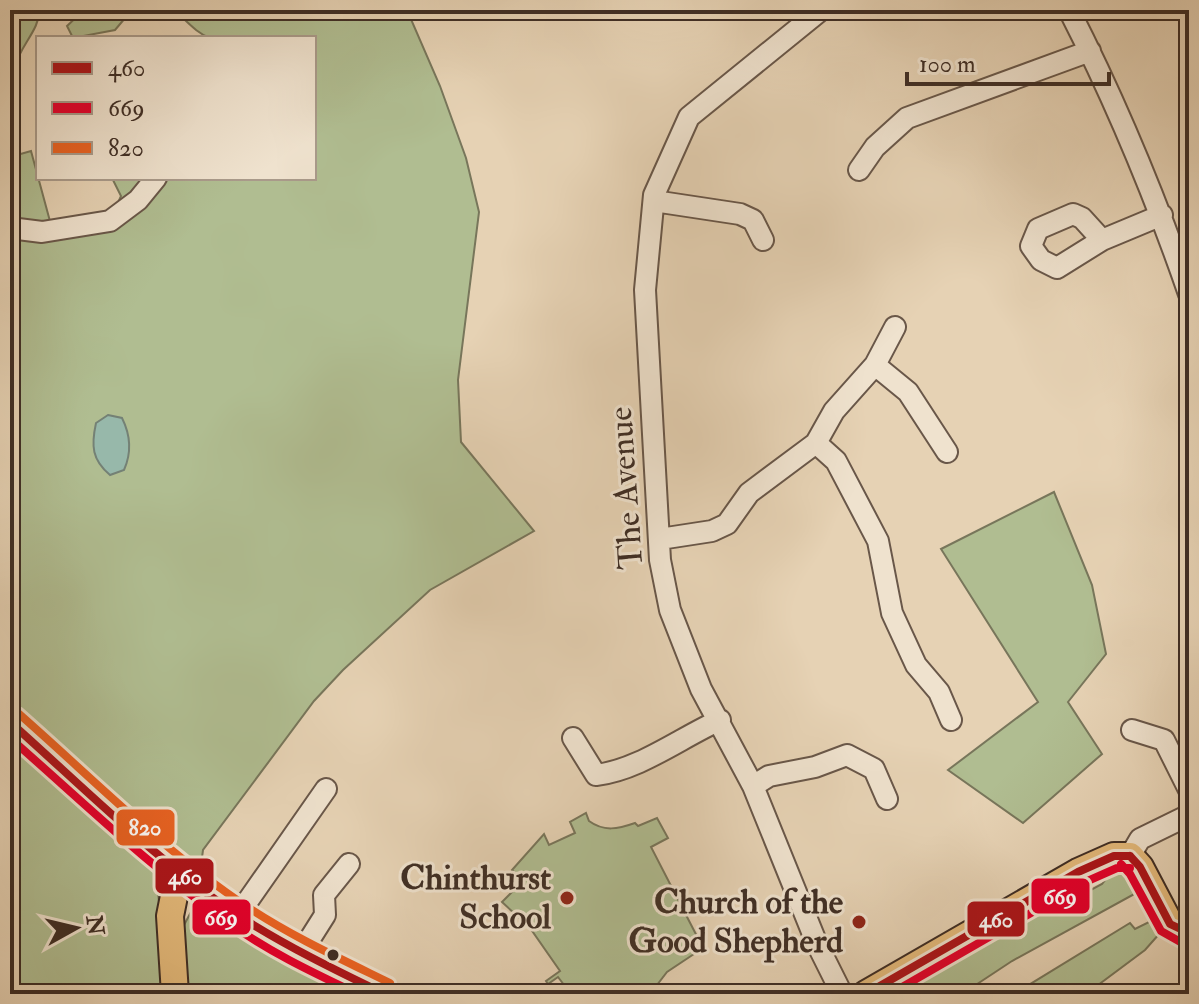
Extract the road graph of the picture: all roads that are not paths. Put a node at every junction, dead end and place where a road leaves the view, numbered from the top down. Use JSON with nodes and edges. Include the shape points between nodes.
{"nodes":[{"id":1,"x":821,"y":10,"type":"edge"},
{"id":2,"x":1069,"y":10,"type":"edge"},
{"id":3,"x":1090,"y":51,"type":"junction"},
{"id":4,"x":859,"y":170,"type":"dead end"},
{"id":5,"x":154,"y":180,"type":"edge"},
{"id":6,"x":654,"y":201,"type":"junction"},
{"id":7,"x":1162,"y":215,"type":"junction"},
{"id":8,"x":10,"y":228,"type":"edge"},
{"id":9,"x":763,"y":240,"type":"dead end"},
{"id":10,"x":1102,"y":240,"type":"dead end"},
{"id":11,"x":1189,"y":294,"type":"edge"},
{"id":12,"x":895,"y":327,"type":"dead end"},
{"id":13,"x":875,"y":365,"type":"junction"},
{"id":14,"x":816,"y":443,"type":"junction"},
{"id":15,"x":947,"y":452,"type":"dead end"},
{"id":16,"x":660,"y":539,"type":"junction"},
{"id":17,"x":720,"y":720,"type":"junction"},
{"id":18,"x":951,"y":720,"type":"dead end"},
{"id":19,"x":10,"y":722,"type":"edge"},
{"id":20,"x":1132,"y":730,"type":"dead end"},
{"id":21,"x":573,"y":738,"type":"dead end"},
{"id":22,"x":753,"y":786,"type":"junction"},
{"id":23,"x":326,"y":789,"type":"dead end"},
{"id":24,"x":1189,"y":790,"type":"edge"},
{"id":25,"x":887,"y":799,"type":"dead end"},
{"id":26,"x":1189,"y":815,"type":"edge"},
{"id":27,"x":1135,"y":861,"type":"junction"},
{"id":28,"x":349,"y":864,"type":"dead end"},
{"id":29,"x":179,"y":871,"type":"junction"},
{"id":30,"x":238,"y":915,"type":"junction"},
{"id":31,"x":1180,"y":928,"type":"edge"},
{"id":32,"x":301,"y":953,"type":"junction"},
{"id":33,"x":175,"y":994,"type":"edge"},
{"id":34,"x":385,"y":994,"type":"edge"},
{"id":35,"x":842,"y":994,"type":"edge"},
{"id":36,"x":866,"y":994,"type":"edge"}],
"edges":[{"from":1,"to":6,"type":"street","name":"The Avenue","via":[[689,117]]},
{"from":2,"to":3,"type":"street"},
{"from":3,"to":4,"type":"street","via":[[907,118]]},
{"from":3,"to":7,"type":"street"},
{"from":5,"to":8,"type":"street","via":[[110,221],[42,232]]},
{"from":6,"to":9,"type":"street","via":[[740,214],[753,220]]},
{"from":6,"to":16,"type":"street","name":"The Avenue","via":[[645,290]]},
{"from":7,"to":10,"type":"street"},
{"from":7,"to":11,"type":"street"},
{"from":12,"to":13,"type":"street"},
{"from":13,"to":14,"type":"street","via":[[834,411]]},
{"from":13,"to":15,"type":"street","via":[[908,392]]},
{"from":14,"to":16,"type":"street","via":[[749,493],[727,524]]},
{"from":14,"to":18,"type":"street","via":[[836,461],[878,541],[892,613],[916,665],[939,692]]},
{"from":16,"to":17,"type":"street","name":"The Avenue","via":[[670,610],[701,689]]},
{"from":17,"to":21,"type":"street","via":[[614,773],[596,775]]},
{"from":17,"to":22,"type":"street","name":"The Avenue"},
{"from":19,"to":29,"type":"main road"},
{"from":20,"to":24,"type":"street","via":[[1164,740]]},
{"from":22,"to":25,"type":"street","via":[[769,776],[847,755],[874,769]]},
{"from":22,"to":35,"type":"street","name":"The Avenue"},
{"from":23,"to":30,"type":"street"},
{"from":26,"to":27,"type":"street","via":[[1140,839]]},
{"from":27,"to":31,"type":"main road"},
{"from":27,"to":36,"type":"main road","via":[[1114,856],[1078,872]]},
{"from":28,"to":32,"type":"street","via":[[324,895],[325,915]]},
{"from":29,"to":30,"type":"main road"},
{"from":29,"to":33,"type":"main road","via":[[170,916]]},
{"from":30,"to":32,"type":"main road"},
{"from":32,"to":34,"type":"main road"}]}
